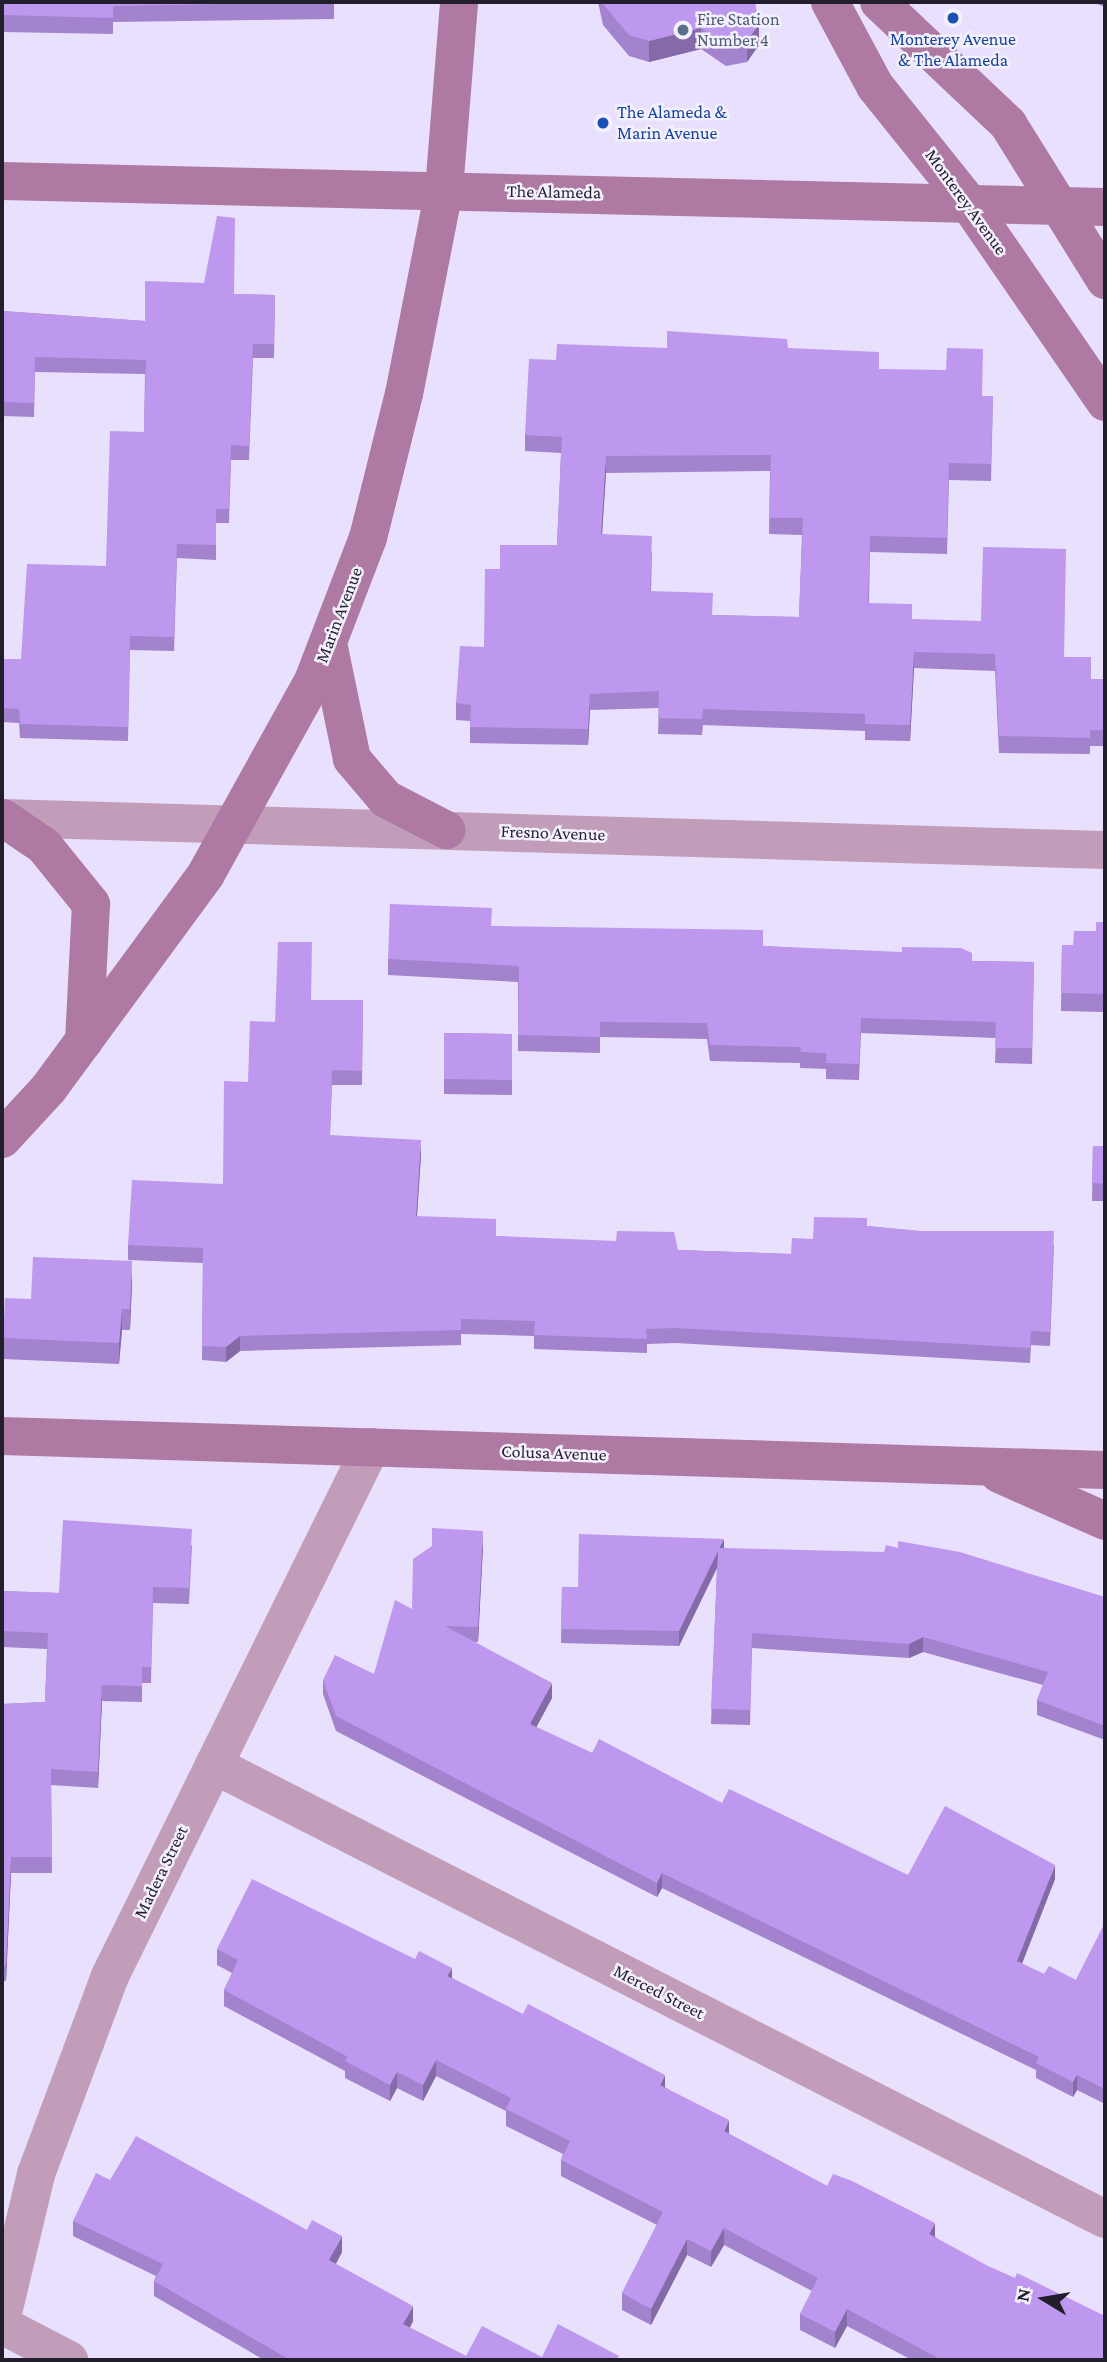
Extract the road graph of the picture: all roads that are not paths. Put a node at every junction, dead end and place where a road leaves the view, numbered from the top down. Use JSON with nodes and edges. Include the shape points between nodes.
{"nodes":[{"id":1,"x":459,"y":2,"type":"edge"},
{"id":2,"x":830,"y":2,"type":"edge"},
{"id":3,"x":879,"y":2,"type":"edge"},
{"id":4,"x":2,"y":181,"type":"edge"},
{"id":5,"x":443,"y":191,"type":"junction"},
{"id":6,"x":967,"y":201,"type":"junction"},
{"id":7,"x":1060,"y":204,"type":"junction"},
{"id":8,"x":1105,"y":207,"type":"edge"},
{"id":9,"x":1105,"y":280,"type":"edge"},
{"id":10,"x":1105,"y":402,"type":"edge"},
{"id":11,"x":328,"y":643,"type":"junction"},
{"id":12,"x":2,"y":818,"type":"edge"},
{"id":13,"x":233,"y":827,"type":"junction"},
{"id":14,"x":446,"y":830,"type":"junction"},
{"id":15,"x":1105,"y":850,"type":"edge"},
{"id":16,"x":84,"y":1041,"type":"junction"},
{"id":17,"x":2,"y":1139,"type":"edge"},
{"id":18,"x":2,"y":1436,"type":"edge"},
{"id":19,"x":371,"y":1447,"type":"junction"},
{"id":20,"x":981,"y":1466,"type":"junction"},
{"id":21,"x":1105,"y":1470,"type":"edge"},
{"id":22,"x":1105,"y":1521,"type":"edge"},
{"id":23,"x":214,"y":1765,"type":"junction"},
{"id":24,"x":1105,"y":2219,"type":"edge"},
{"id":25,"x":2,"y":2317,"type":"edge"},
{"id":26,"x":2,"y":2325,"type":"edge"},
{"id":27,"x":69,"y":2360,"type":"edge"}],
"edges":[{"from":1,"to":5,"type":"main road","name":"Marin Avenue"},
{"from":2,"to":6,"type":"main road","name":"Monterey Avenue","via":[[875,86]]},
{"from":3,"to":7,"type":"main road","via":[[1008,124]]},
{"from":4,"to":5,"type":"main road","name":"The Alameda"},
{"from":5,"to":6,"type":"main road","name":"The Alameda"},
{"from":5,"to":11,"type":"main road","name":"Marin Avenue","via":[[368,538]]},
{"from":6,"to":7,"type":"main road","name":"The Alameda"},
{"from":6,"to":10,"type":"main road","name":"Monterey Avenue"},
{"from":7,"to":8,"type":"main road","name":"The Alameda"},
{"from":7,"to":9,"type":"main road"},
{"from":11,"to":13,"type":"main road","name":"Marin Avenue"},
{"from":11,"to":14,"type":"main road","via":[[352,759],[386,799]]},
{"from":12,"to":13,"type":"street","name":"Fresno Avenue"},
{"from":12,"to":16,"type":"main road","via":[[44,846],[92,904]]},
{"from":13,"to":14,"type":"street","name":"Fresno Avenue"},
{"from":13,"to":16,"type":"main road","name":"Marin Avenue"},
{"from":14,"to":15,"type":"street","name":"Fresno Avenue"},
{"from":16,"to":17,"type":"main road","name":"Marin Avenue"},
{"from":18,"to":19,"type":"main road","name":"Colusa Avenue"},
{"from":19,"to":20,"type":"main road","name":"Colusa Avenue"},
{"from":19,"to":23,"type":"street","name":"Madera Street"},
{"from":20,"to":21,"type":"main road","name":"Colusa Avenue"},
{"from":20,"to":22,"type":"main road"},
{"from":23,"to":24,"type":"street","name":"Merced Street"},
{"from":23,"to":25,"type":"street","name":"Madera Street","via":[[110,1976],[71,2075],[36,2174]]},
{"from":26,"to":27,"type":"street"}]}
